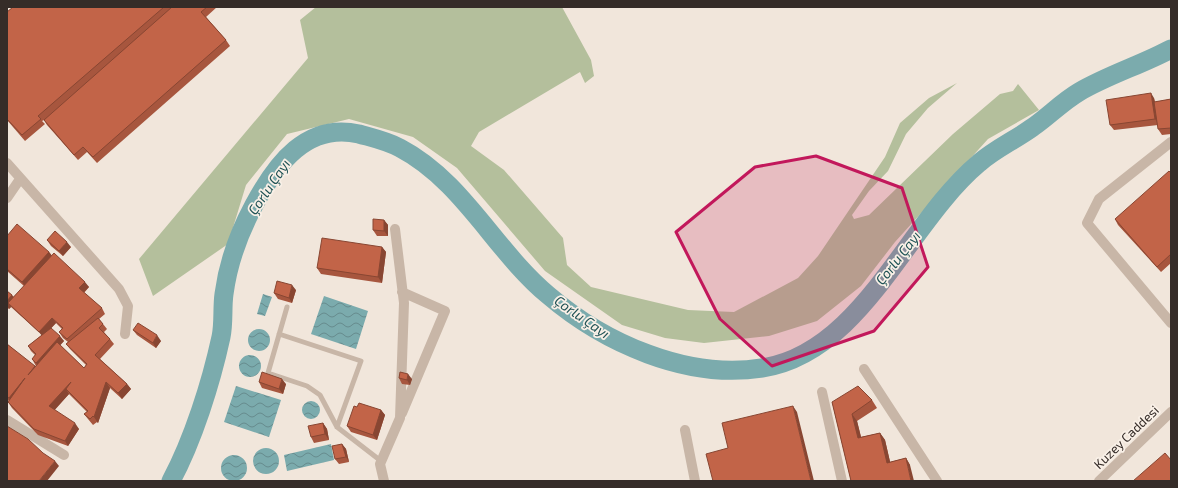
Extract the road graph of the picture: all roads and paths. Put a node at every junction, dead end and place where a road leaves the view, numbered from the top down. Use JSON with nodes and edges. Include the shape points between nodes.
{"nodes":[{"id":1,"x":1171,"y":142,"type":"edge"},
{"id":2,"x":7,"y":163,"type":"edge"},
{"id":3,"x":20,"y":179,"type":"junction"},
{"id":4,"x":7,"y":198,"type":"edge"},
{"id":5,"x":395,"y":229,"type":"dead end"},
{"id":6,"x":402,"y":292,"type":"junction"},
{"id":7,"x":287,"y":307,"type":"dead end"},
{"id":8,"x":1171,"y":324,"type":"edge"},
{"id":9,"x":125,"y":334,"type":"dead end"},
{"id":10,"x":279,"y":334,"type":"junction"},
{"id":11,"x":864,"y":369,"type":"dead end"},
{"id":12,"x":822,"y":392,"type":"dead end"},
{"id":13,"x":1171,"y":412,"type":"edge"},
{"id":14,"x":400,"y":418,"type":"junction"},
{"id":15,"x":7,"y":420,"type":"edge"},
{"id":16,"x":337,"y":427,"type":"junction"},
{"id":17,"x":685,"y":430,"type":"dead end"},
{"id":18,"x":64,"y":455,"type":"dead end"},
{"id":19,"x":381,"y":461,"type":"junction"},
{"id":20,"x":384,"y":481,"type":"edge"},
{"id":21,"x":695,"y":481,"type":"edge"},
{"id":22,"x":842,"y":481,"type":"edge"},
{"id":23,"x":937,"y":481,"type":"edge"},
{"id":24,"x":1099,"y":481,"type":"edge"}],
"edges":[{"from":1,"to":8,"type":"street","via":[[1099,199],[1087,223]]},
{"from":2,"to":3,"type":"street"},
{"from":3,"to":4,"type":"street"},
{"from":3,"to":9,"type":"street","via":[[119,289],[128,306]]},
{"from":5,"to":6,"type":"street"},
{"from":6,"to":14,"type":"street","via":[[404,304]]},
{"from":6,"to":14,"type":"street","via":[[445,311]]},
{"from":7,"to":10,"type":"lane"},
{"from":10,"to":16,"type":"lane","via":[[268,373],[307,386],[320,395]]},
{"from":10,"to":16,"type":"lane","via":[[360,361]]},
{"from":11,"to":23,"type":"street"},
{"from":12,"to":22,"type":"street"},
{"from":13,"to":24,"type":"street","name":"Kuzey Caddesi"},
{"from":14,"to":19,"type":"street"},
{"from":15,"to":18,"type":"street"},
{"from":16,"to":19,"type":"lane"},
{"from":17,"to":21,"type":"street"},
{"from":19,"to":20,"type":"street"}]}
